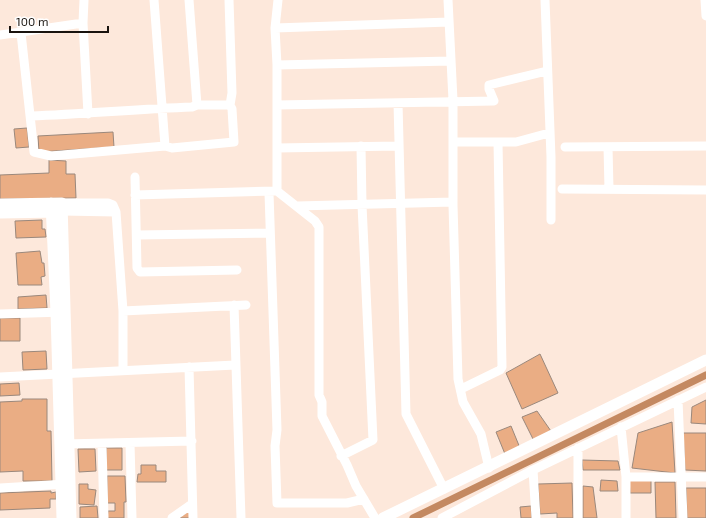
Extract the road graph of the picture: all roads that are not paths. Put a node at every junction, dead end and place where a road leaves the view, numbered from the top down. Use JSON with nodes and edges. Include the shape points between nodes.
{"nodes":[{"id":1,"x":84,"y":0,"type":"edge"},
{"id":2,"x":154,"y":0,"type":"edge"},
{"id":3,"x":189,"y":0,"type":"edge"},
{"id":4,"x":229,"y":0,"type":"edge"},
{"id":5,"x":278,"y":0,"type":"edge"},
{"id":6,"x":448,"y":0,"type":"edge"},
{"id":7,"x":545,"y":0,"type":"edge"},
{"id":8,"x":705,"y":0,"type":"edge"},
{"id":9,"x":706,"y":16,"type":"edge"},
{"id":10,"x":448,"y":22,"type":"junction"},
{"id":11,"x":83,"y":23,"type":"junction"},
{"id":12,"x":275,"y":28,"type":"junction"},
{"id":13,"x":21,"y":33,"type":"junction"},
{"id":14,"x":0,"y":35,"type":"edge"},
{"id":15,"x":450,"y":61,"type":"junction"},
{"id":16,"x":276,"y":65,"type":"junction"},
{"id":17,"x":548,"y":71,"type":"junction"},
{"id":18,"x":453,"y":101,"type":"junction"},
{"id":19,"x":398,"y":103,"type":"junction"},
{"id":20,"x":198,"y":105,"type":"junction"},
{"id":21,"x":230,"y":105,"type":"junction"},
{"id":22,"x":276,"y":105,"type":"junction"},
{"id":23,"x":162,"y":108,"type":"junction"},
{"id":24,"x":88,"y":114,"type":"junction"},
{"id":25,"x":31,"y":116,"type":"junction"},
{"id":26,"x":549,"y":133,"type":"junction"},
{"id":27,"x":453,"y":142,"type":"junction"},
{"id":28,"x":498,"y":142,"type":"junction"},
{"id":29,"x":165,"y":146,"type":"junction"},
{"id":30,"x":361,"y":146,"type":"junction"},
{"id":31,"x":398,"y":146,"type":"junction"},
{"id":32,"x":706,"y":146,"type":"edge"},
{"id":33,"x":565,"y":147,"type":"dead end"},
{"id":34,"x":608,"y":147,"type":"junction"},
{"id":35,"x":276,"y":148,"type":"junction"},
{"id":36,"x":135,"y":177,"type":"dead end"},
{"id":37,"x":562,"y":189,"type":"dead end"},
{"id":38,"x":609,"y":189,"type":"junction"},
{"id":39,"x":706,"y":190,"type":"edge"},
{"id":40,"x":273,"y":192,"type":"junction"},
{"id":41,"x":135,"y":195,"type":"junction"},
{"id":42,"x":453,"y":202,"type":"junction"},
{"id":43,"x":402,"y":203,"type":"junction"},
{"id":44,"x":0,"y":204,"type":"edge"},
{"id":45,"x":362,"y":205,"type":"junction"},
{"id":46,"x":297,"y":206,"type":"junction"},
{"id":47,"x":57,"y":207,"type":"junction"},
{"id":48,"x":0,"y":213,"type":"edge"},
{"id":49,"x":551,"y":220,"type":"dead end"},
{"id":50,"x":269,"y":233,"type":"junction"},
{"id":51,"x":137,"y":235,"type":"junction"},
{"id":52,"x":237,"y":270,"type":"dead end"},
{"id":53,"x":234,"y":306,"type":"junction"},
{"id":54,"x":246,"y":306,"type":"dead end"},
{"id":55,"x":123,"y":311,"type":"junction"},
{"id":56,"x":60,"y":312,"type":"junction"},
{"id":57,"x":0,"y":314,"type":"edge"},
{"id":58,"x":706,"y":360,"type":"edge"},
{"id":59,"x":235,"y":365,"type":"junction"},
{"id":60,"x":189,"y":367,"type":"junction"},
{"id":61,"x":123,"y":369,"type":"junction"},
{"id":62,"x":62,"y":374,"type":"junction"},
{"id":63,"x":0,"y":377,"type":"edge"},
{"id":64,"x":706,"y":387,"type":"edge"},
{"id":65,"x":461,"y":389,"type":"junction"},
{"id":66,"x":678,"y":400,"type":"junction"},
{"id":67,"x":621,"y":427,"type":"junction"},
{"id":68,"x":192,"y":441,"type":"junction"},
{"id":69,"x":130,"y":443,"type":"junction"},
{"id":70,"x":64,"y":444,"type":"junction"},
{"id":71,"x":102,"y":444,"type":"junction"},
{"id":72,"x":578,"y":448,"type":"junction"},
{"id":73,"x":342,"y":456,"type":"junction"},
{"id":74,"x":489,"y":468,"type":"junction"},
{"id":75,"x":533,"y":470,"type":"junction"},
{"id":76,"x":626,"y":477,"type":"junction"},
{"id":77,"x":682,"y":477,"type":"junction"},
{"id":78,"x":706,"y":477,"type":"edge"},
{"id":79,"x":66,"y":484,"type":"junction"},
{"id":80,"x":0,"y":488,"type":"edge"},
{"id":81,"x":444,"y":489,"type":"junction"},
{"id":82,"x":364,"y":499,"type":"junction"},
{"id":83,"x":192,"y":504,"type":"junction"},
{"id":84,"x":62,"y":518,"type":"edge"},
{"id":85,"x":71,"y":518,"type":"edge"},
{"id":86,"x":104,"y":518,"type":"edge"},
{"id":87,"x":132,"y":518,"type":"edge"},
{"id":88,"x":172,"y":518,"type":"edge"},
{"id":89,"x":193,"y":518,"type":"edge"},
{"id":90,"x":241,"y":518,"type":"edge"},
{"id":91,"x":375,"y":518,"type":"edge"},
{"id":92,"x":383,"y":518,"type":"edge"},
{"id":93,"x":442,"y":518,"type":"edge"},
{"id":94,"x":536,"y":518,"type":"edge"},
{"id":95,"x":578,"y":518,"type":"edge"},
{"id":96,"x":626,"y":518,"type":"edge"},
{"id":97,"x":683,"y":518,"type":"edge"}],
"edges":[{"from":1,"to":11,"type":"street"},
{"from":2,"to":23,"type":"street"},
{"from":3,"to":20,"type":"street"},
{"from":4,"to":21,"type":"street","via":[[232,93]]},
{"from":5,"to":12,"type":"street"},
{"from":6,"to":10,"type":"street"},
{"from":7,"to":17,"type":"street"},
{"from":8,"to":9,"type":"street"},
{"from":10,"to":12,"type":"street"},
{"from":10,"to":15,"type":"street"},
{"from":11,"to":13,"type":"street"},
{"from":11,"to":24,"type":"street"},
{"from":12,"to":16,"type":"street"},
{"from":13,"to":14,"type":"street"},
{"from":13,"to":25,"type":"street"},
{"from":15,"to":16,"type":"street"},
{"from":15,"to":18,"type":"street"},
{"from":16,"to":22,"type":"street"},
{"from":17,"to":18,"type":"street","via":[[490,85],[494,101]]},
{"from":17,"to":26,"type":"street"},
{"from":18,"to":19,"type":"street"},
{"from":18,"to":27,"type":"street"},
{"from":19,"to":22,"type":"street"},
{"from":19,"to":31,"type":"street"},
{"from":20,"to":21,"type":"street"},
{"from":20,"to":23,"type":"street"},
{"from":21,"to":29,"type":"street","via":[[234,142],[172,148]]},
{"from":22,"to":35,"type":"street"},
{"from":23,"to":24,"type":"street"},
{"from":23,"to":29,"type":"street"},
{"from":24,"to":25,"type":"street"},
{"from":25,"to":29,"type":"street","via":[[34,152],[51,156]]},
{"from":26,"to":28,"type":"street","via":[[516,142]]},
{"from":26,"to":49,"type":"street"},
{"from":27,"to":28,"type":"street"},
{"from":27,"to":42,"type":"street"},
{"from":28,"to":65,"type":"street","via":[[502,367]]},
{"from":30,"to":31,"type":"street"},
{"from":30,"to":35,"type":"street"},
{"from":30,"to":45,"type":"street"},
{"from":31,"to":43,"type":"street"},
{"from":32,"to":34,"type":"street"},
{"from":33,"to":34,"type":"street"},
{"from":34,"to":38,"type":"street"},
{"from":35,"to":40,"type":"street"},
{"from":36,"to":41,"type":"street"},
{"from":37,"to":38,"type":"street"},
{"from":38,"to":39,"type":"street"},
{"from":40,"to":41,"type":"street"},
{"from":40,"to":46,"type":"street"},
{"from":40,"to":50,"type":"street"},
{"from":41,"to":51,"type":"street"},
{"from":42,"to":43,"type":"street"},
{"from":42,"to":65,"type":"street","via":[[458,379]]},
{"from":43,"to":45,"type":"street"},
{"from":43,"to":81,"type":"street","via":[[406,414]]},
{"from":44,"to":47,"type":"main road"},
{"from":45,"to":46,"type":"street"},
{"from":45,"to":73,"type":"street","via":[[374,440]]},
{"from":46,"to":73,"type":"street","via":[[315,221],[319,228],[319,395],[322,416]]},
{"from":47,"to":48,"type":"main road"},
{"from":47,"to":55,"type":"street","via":[[108,203],[114,206]]},
{"from":47,"to":56,"type":"main road"},
{"from":50,"to":51,"type":"street"},
{"from":50,"to":82,"type":"street","via":[[276,503],[347,503]]},
{"from":51,"to":52,"type":"street","via":[[137,268],[140,272]]},
{"from":53,"to":54,"type":"street"},
{"from":53,"to":55,"type":"street"},
{"from":53,"to":59,"type":"street"},
{"from":55,"to":61,"type":"street"},
{"from":56,"to":57,"type":"street"},
{"from":56,"to":62,"type":"main road"},
{"from":58,"to":74,"type":"main road"},
{"from":59,"to":60,"type":"street"},
{"from":59,"to":90,"type":"street"},
{"from":60,"to":61,"type":"street"},
{"from":60,"to":68,"type":"street"},
{"from":61,"to":62,"type":"street"},
{"from":62,"to":63,"type":"street"},
{"from":62,"to":70,"type":"main road"},
{"from":64,"to":66,"type":"street"},
{"from":65,"to":74,"type":"street","via":[[463,402],[481,434]]},
{"from":66,"to":67,"type":"street"},
{"from":66,"to":77,"type":"street"},
{"from":67,"to":72,"type":"street"},
{"from":67,"to":76,"type":"street"},
{"from":68,"to":69,"type":"street"},
{"from":68,"to":83,"type":"street"},
{"from":69,"to":71,"type":"street"},
{"from":69,"to":87,"type":"street"},
{"from":70,"to":71,"type":"street"},
{"from":70,"to":79,"type":"main road"},
{"from":71,"to":86,"type":"street"},
{"from":72,"to":75,"type":"street"},
{"from":72,"to":95,"type":"street"},
{"from":73,"to":82,"type":"street"},
{"from":74,"to":81,"type":"main road"},
{"from":75,"to":93,"type":"street"},
{"from":75,"to":94,"type":"street"},
{"from":76,"to":77,"type":"street"},
{"from":76,"to":96,"type":"street"},
{"from":77,"to":78,"type":"street"},
{"from":77,"to":97,"type":"street"},
{"from":79,"to":80,"type":"street"},
{"from":79,"to":84,"type":"main road"},
{"from":79,"to":85,"type":"main road"},
{"from":81,"to":92,"type":"main road"},
{"from":82,"to":91,"type":"street"},
{"from":83,"to":88,"type":"street"},
{"from":83,"to":89,"type":"street"}]}
